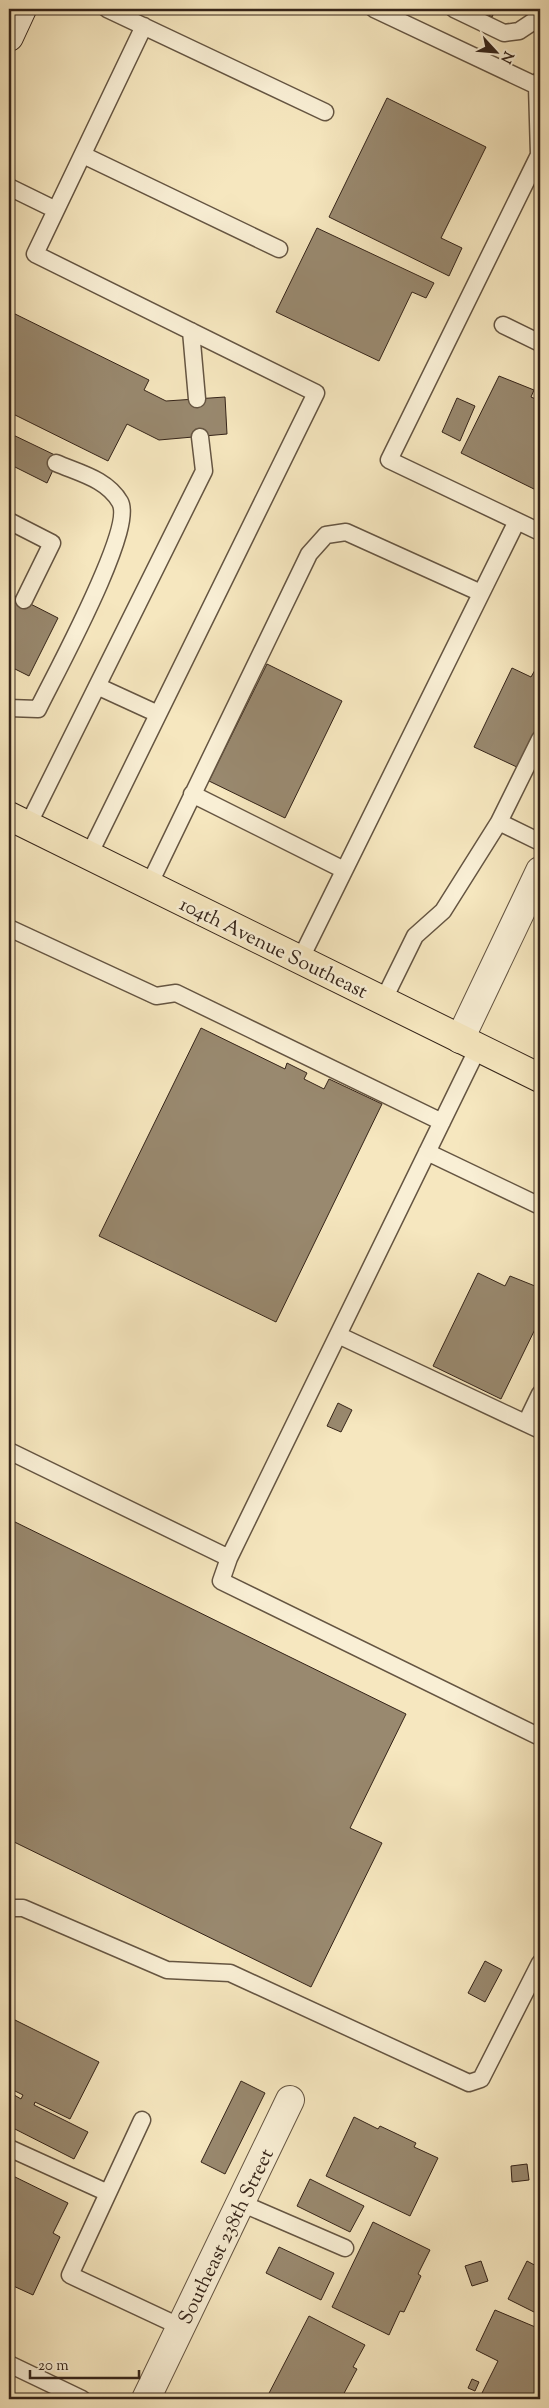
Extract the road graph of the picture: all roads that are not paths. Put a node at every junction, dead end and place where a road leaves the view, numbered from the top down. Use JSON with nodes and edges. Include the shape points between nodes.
{"nodes":[{"id":1,"x":22,"y":9,"type":"edge"},
{"id":2,"x":107,"y":9,"type":"edge"},
{"id":3,"x":374,"y":9,"type":"edge"},
{"id":4,"x":454,"y":9,"type":"edge"},
{"id":5,"x":540,"y":17,"type":"edge"},
{"id":6,"x":144,"y":26,"type":"junction"},
{"id":7,"x":9,"y":37,"type":"edge"},
{"id":8,"x":539,"y":83,"type":"edge"},
{"id":9,"x":325,"y":112,"type":"dead end"},
{"id":10,"x":83,"y":154,"type":"junction"},
{"id":11,"x":9,"y":187,"type":"edge"},
{"id":12,"x":56,"y":210,"type":"junction"},
{"id":13,"x":279,"y":249,"type":"dead end"},
{"id":14,"x":503,"y":325,"type":"dead end"},
{"id":15,"x":191,"y":331,"type":"junction"},
{"id":16,"x":540,"y":343,"type":"edge"},
{"id":17,"x":197,"y":399,"type":"dead end"},
{"id":18,"x":200,"y":437,"type":"dead end"},
{"id":19,"x":56,"y":463,"type":"dead end"},
{"id":20,"x":9,"y":521,"type":"edge"},
{"id":21,"x":517,"y":521,"type":"junction"},
{"id":22,"x":540,"y":532,"type":"edge"},
{"id":23,"x":481,"y":593,"type":"junction"},
{"id":24,"x":24,"y":600,"type":"dead end"},
{"id":25,"x":97,"y":686,"type":"junction"},
{"id":26,"x":9,"y":708,"type":"edge"},
{"id":27,"x":158,"y":714,"type":"junction"},
{"id":28,"x":540,"y":739,"type":"edge"},
{"id":29,"x":192,"y":794,"type":"junction"},
{"id":30,"x":18,"y":821,"type":"edge"},
{"id":31,"x":499,"y":822,"type":"junction"},
{"id":32,"x":540,"y":842,"type":"edge"},
{"id":33,"x":89,"y":855,"type":"junction"},
{"id":34,"x":344,"y":870,"type":"junction"},
{"id":35,"x":540,"y":871,"type":"edge"},
{"id":36,"x":149,"y":885,"type":"junction"},
{"id":37,"x":9,"y":928,"type":"edge"},
{"id":38,"x":300,"y":960,"type":"junction"},
{"id":39,"x":383,"y":1001,"type":"junction"},
{"id":40,"x":469,"y":1043,"type":"junction"},
{"id":41,"x":540,"y":1078,"type":"edge"},
{"id":42,"x":442,"y":1122,"type":"junction"},
{"id":43,"x":427,"y":1152,"type":"junction"},
{"id":44,"x":540,"y":1206,"type":"edge"},
{"id":45,"x":338,"y":1335,"type":"junction"},
{"id":46,"x":540,"y":1394,"type":"edge"},
{"id":47,"x":533,"y":1427,"type":"edge"},
{"id":48,"x":9,"y":1451,"type":"edge"},
{"id":49,"x":229,"y":1558,"type":"junction"},
{"id":50,"x":540,"y":1737,"type":"edge"},
{"id":51,"x":9,"y":1908,"type":"edge"},
{"id":52,"x":540,"y":1963,"type":"edge"},
{"id":53,"x":290,"y":2100,"type":"dead end"},
{"id":54,"x":142,"y":2120,"type":"dead end"},
{"id":55,"x":9,"y":2148,"type":"edge"},
{"id":56,"x":108,"y":2193,"type":"junction"},
{"id":57,"x":241,"y":2202,"type":"junction"},
{"id":58,"x":345,"y":2248,"type":"dead end"},
{"id":59,"x":181,"y":2326,"type":"junction"},
{"id":60,"x":9,"y":2364,"type":"edge"},
{"id":61,"x":82,"y":2399,"type":"edge"},
{"id":62,"x":146,"y":2399,"type":"edge"}],
"edges":[{"from":1,"to":7,"type":"street"},
{"from":2,"to":6,"type":"lane"},
{"from":3,"to":8,"type":"lane"},
{"from":4,"to":5,"type":"lane","via":[[504,33],[519,31]]},
{"from":6,"to":9,"type":"lane"},
{"from":6,"to":10,"type":"lane"},
{"from":8,"to":21,"type":"lane","via":[[540,155],[389,460]]},
{"from":10,"to":12,"type":"lane"},
{"from":10,"to":13,"type":"lane"},
{"from":11,"to":12,"type":"lane"},
{"from":12,"to":15,"type":"lane","via":[[35,254]]},
{"from":14,"to":16,"type":"lane"},
{"from":15,"to":17,"type":"lane"},
{"from":15,"to":27,"type":"lane","via":[[316,393]]},
{"from":18,"to":25,"type":"lane","via":[[204,471]]},
{"from":19,"to":26,"type":"lane","via":[[108,486],[121,504],[120,523],[110,561],[38,708]]},
{"from":20,"to":24,"type":"lane","via":[[52,543]]},
{"from":21,"to":22,"type":"lane"},
{"from":21,"to":23,"type":"lane"},
{"from":23,"to":29,"type":"lane","via":[[346,532],[326,535],[309,554]]},
{"from":23,"to":34,"type":"lane"},
{"from":25,"to":27,"type":"lane"},
{"from":25,"to":30,"type":"lane"},
{"from":27,"to":33,"type":"lane"},
{"from":28,"to":31,"type":"lane"},
{"from":29,"to":34,"type":"lane"},
{"from":29,"to":36,"type":"lane"},
{"from":30,"to":33,"type":"main road","name":"104th Avenue Southeast"},
{"from":31,"to":32,"type":"lane"},
{"from":31,"to":39,"type":"lane","via":[[443,911],[415,936]]},
{"from":33,"to":36,"type":"main road","name":"104th Avenue Southeast"},
{"from":34,"to":38,"type":"lane"},
{"from":35,"to":40,"type":"street"},
{"from":36,"to":38,"type":"main road","name":"104th Avenue Southeast"},
{"from":37,"to":42,"type":"lane","via":[[156,996],[176,993]]},
{"from":38,"to":39,"type":"main road","name":"104th Avenue Southeast"},
{"from":39,"to":40,"type":"main road","name":"104th Avenue Southeast"},
{"from":40,"to":41,"type":"main road","name":"104th Avenue Southeast"},
{"from":40,"to":42,"type":"lane"},
{"from":42,"to":43,"type":"lane"},
{"from":43,"to":44,"type":"lane"},
{"from":43,"to":45,"type":"lane"},
{"from":45,"to":47,"type":"lane"},
{"from":45,"to":49,"type":"lane"},
{"from":46,"to":47,"type":"lane"},
{"from":48,"to":49,"type":"lane"},
{"from":49,"to":50,"type":"lane","via":[[221,1581]]},
{"from":51,"to":52,"type":"lane","via":[[23,1908],[167,1970],[230,1973],[469,2084],[481,2079]]},
{"from":53,"to":57,"type":"street","name":"Southeast 238th Street"},
{"from":54,"to":56,"type":"lane"},
{"from":55,"to":56,"type":"lane"},
{"from":56,"to":59,"type":"lane","via":[[70,2275]]},
{"from":57,"to":58,"type":"lane"},
{"from":57,"to":59,"type":"street","name":"Southeast 238th Street"},
{"from":59,"to":62,"type":"street","name":"Southeast 238th Street"},
{"from":60,"to":61,"type":"lane"}]}
